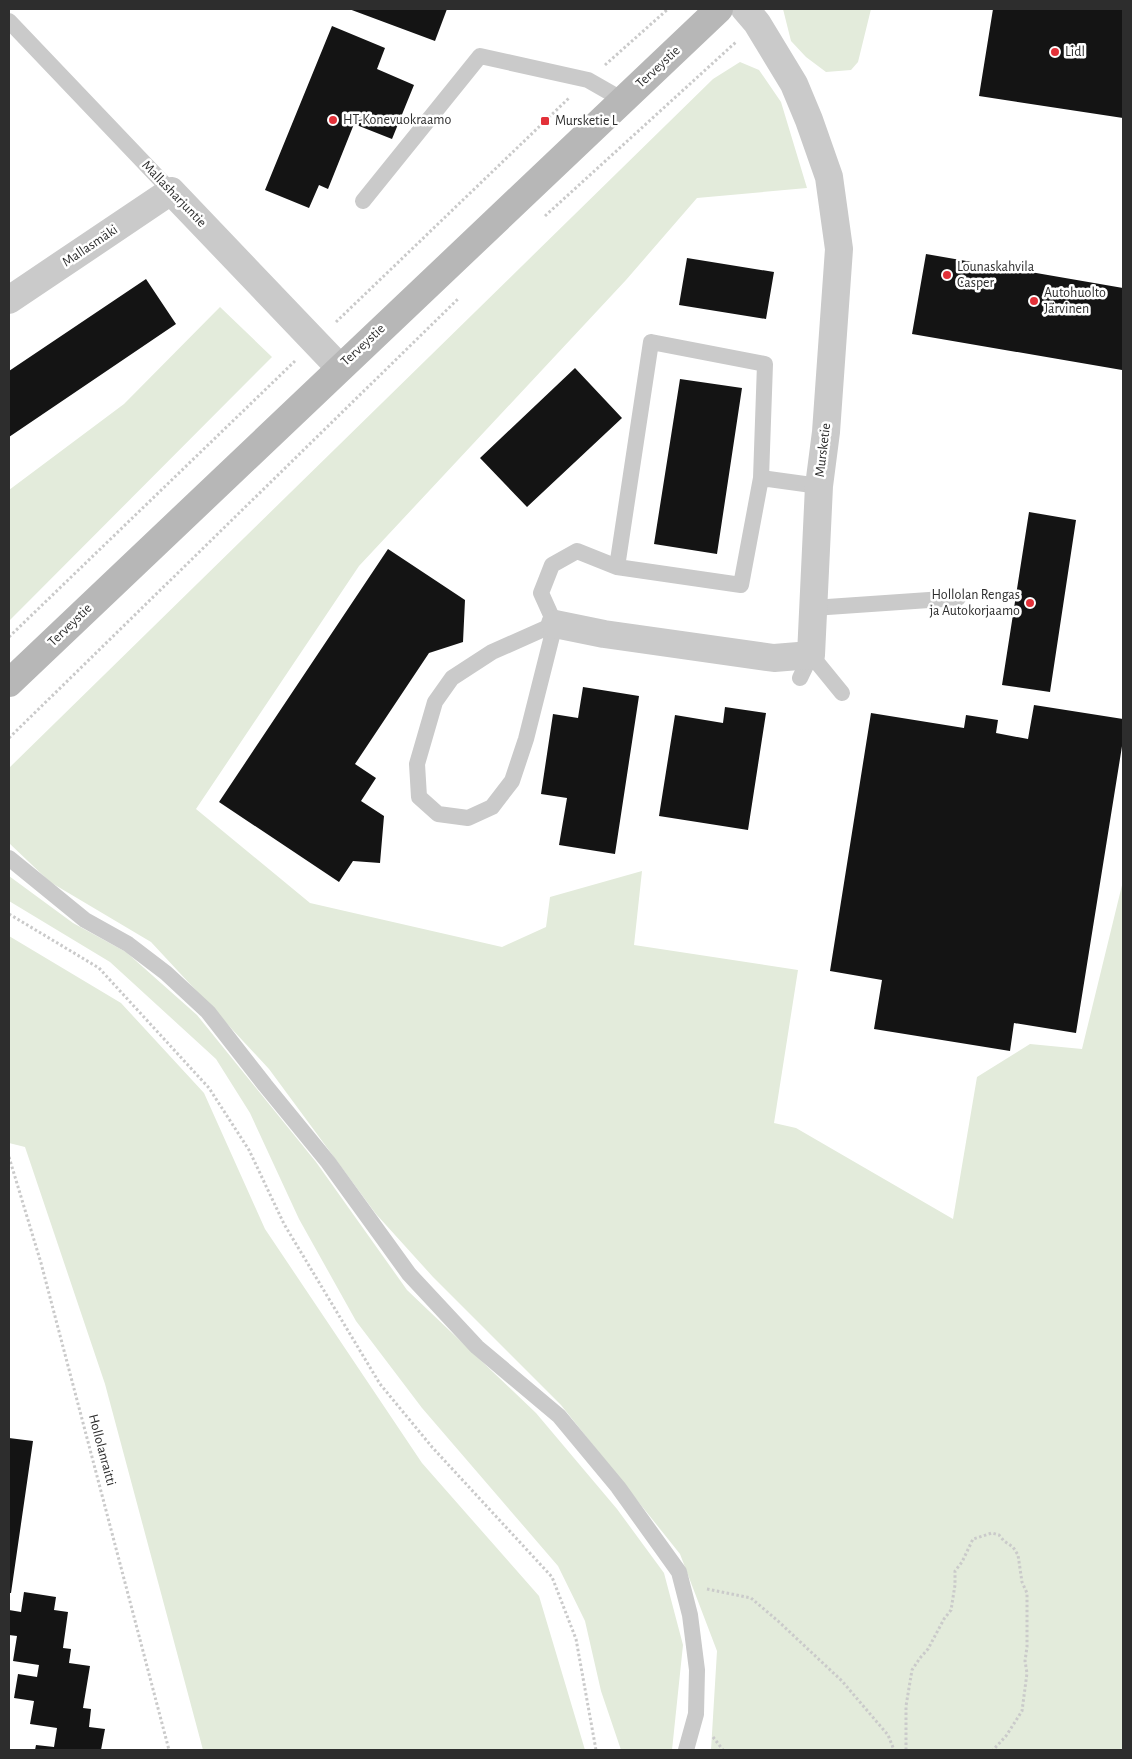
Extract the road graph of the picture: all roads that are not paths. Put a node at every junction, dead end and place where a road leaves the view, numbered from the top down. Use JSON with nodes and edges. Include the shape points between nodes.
{"nodes":[{"id":1,"x":719,"y":9,"type":"edge"},
{"id":2,"x":745,"y":9,"type":"edge"},
{"id":3,"x":9,"y":21,"type":"edge"},
{"id":4,"x":623,"y":100,"type":"junction"},
{"id":5,"x":171,"y":191,"type":"junction"},
{"id":6,"x":362,"y":201,"type":"dead end"},
{"id":7,"x":9,"y":300,"type":"edge"},
{"id":8,"x":340,"y":368,"type":"junction"},
{"id":9,"x":761,"y":478,"type":"junction"},
{"id":10,"x":819,"y":486,"type":"junction"},
{"id":11,"x":617,"y":567,"type":"junction"},
{"id":12,"x":958,"y":598,"type":"dead end"},
{"id":13,"x":813,"y":608,"type":"junction"},
{"id":14,"x":555,"y":624,"type":"junction"},
{"id":15,"x":805,"y":666,"type":"junction"},
{"id":16,"x":9,"y":684,"type":"edge"},
{"id":17,"x":842,"y":694,"type":"dead end"},
{"id":18,"x":9,"y":858,"type":"edge"},
{"id":19,"x":686,"y":1750,"type":"edge"}],
"edges":[{"from":1,"to":4,"type":"main road","name":"Terveystie"},
{"from":2,"to":10,"type":"street","name":"Mursketie","via":[[794,84],[829,177],[839,249]]},
{"from":3,"to":5,"type":"lane","name":"Mallasharjuntie"},
{"from":4,"to":6,"type":"lane","via":[[588,80],[480,56]]},
{"from":4,"to":8,"type":"main road","name":"Terveystie"},
{"from":5,"to":7,"type":"street","name":"Mallasmäki"},
{"from":5,"to":8,"type":"street","name":"Mallasharjuntie"},
{"from":8,"to":16,"type":"main road","name":"Terveystie"},
{"from":9,"to":10,"type":"lane"},
{"from":9,"to":11,"type":"lane","via":[[741,585]]},
{"from":9,"to":11,"type":"lane","via":[[766,364],[651,342]]},
{"from":10,"to":13,"type":"street","name":"Mursketie"},
{"from":11,"to":14,"type":"lane","via":[[577,551],[552,565],[541,593]]},
{"from":12,"to":13,"type":"lane"},
{"from":13,"to":15,"type":"street","name":"Mursketie"},
{"from":14,"to":14,"type":"lane","via":[[492,652],[452,678],[435,702],[417,764],[419,797],[438,814],[468,818],[492,807],[512,781]]},
{"from":14,"to":15,"type":"street","via":[[774,658]]},
{"from":15,"to":17,"type":"lane"},
{"from":18,"to":19,"type":"lane","via":[[84,920],[136,950],[166,973],[208,1012],[328,1162],[409,1274],[477,1347],[559,1416],[618,1487],[679,1572],[690,1615],[697,1670],[696,1714]]}]}
